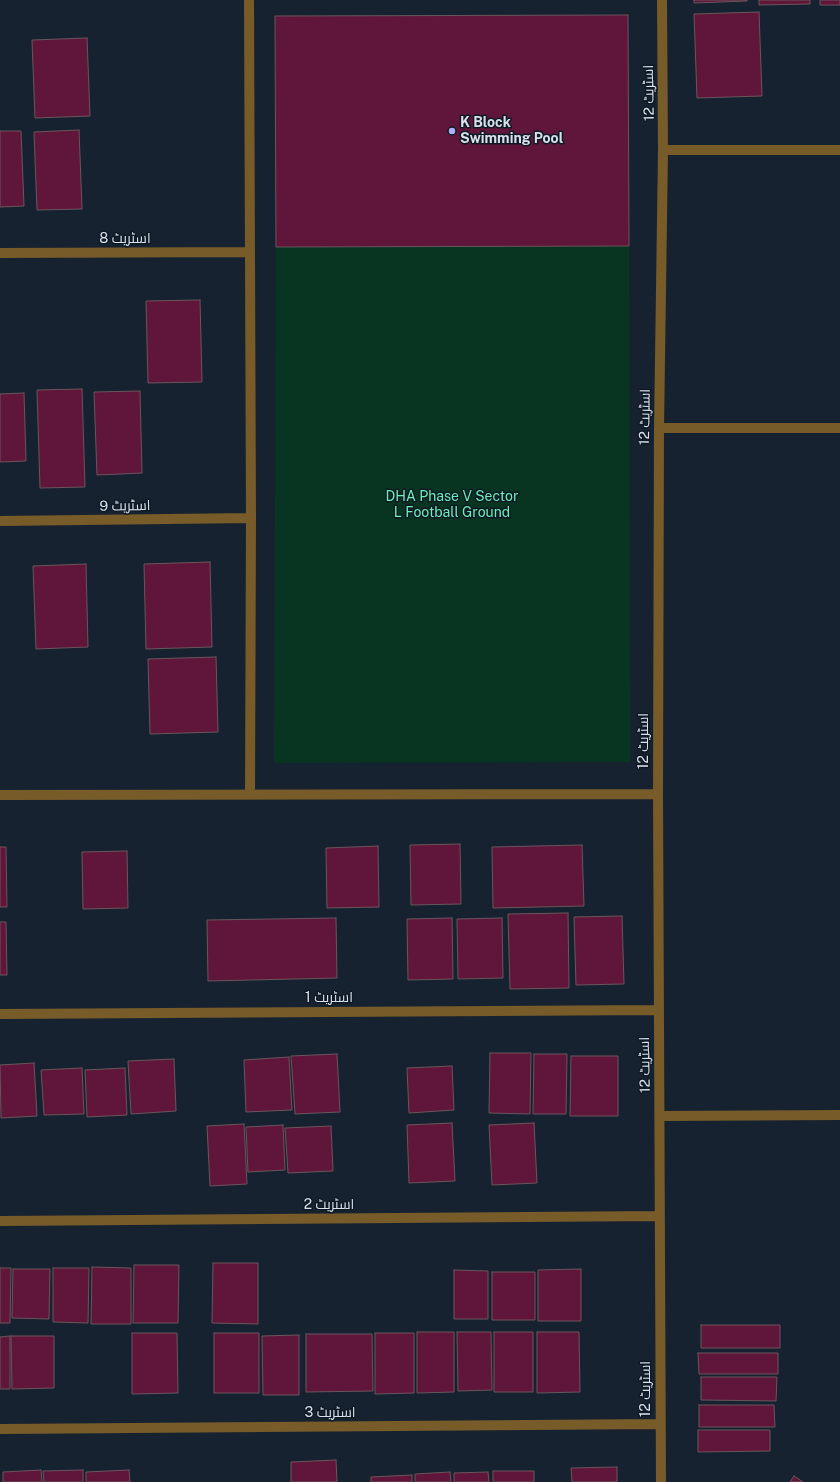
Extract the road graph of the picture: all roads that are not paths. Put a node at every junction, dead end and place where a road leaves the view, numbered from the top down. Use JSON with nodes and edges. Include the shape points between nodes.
{"nodes":[{"id":1,"x":249,"y":0,"type":"edge"},
{"id":2,"x":662,"y":0,"type":"edge"},
{"id":3,"x":663,"y":150,"type":"junction"},
{"id":4,"x":840,"y":150,"type":"edge"},
{"id":5,"x":250,"y":252,"type":"junction"},
{"id":6,"x":0,"y":253,"type":"edge"},
{"id":7,"x":659,"y":428,"type":"junction"},
{"id":8,"x":840,"y":428,"type":"edge"},
{"id":9,"x":251,"y":518,"type":"junction"},
{"id":10,"x":0,"y":521,"type":"edge"},
{"id":11,"x":250,"y":794,"type":"junction"},
{"id":12,"x":658,"y":794,"type":"junction"},
{"id":13,"x":0,"y":795,"type":"edge"},
{"id":14,"x":658,"y":1010,"type":"junction"},
{"id":15,"x":0,"y":1014,"type":"edge"},
{"id":16,"x":840,"y":1115,"type":"edge"},
{"id":17,"x":660,"y":1116,"type":"junction"},
{"id":18,"x":659,"y":1216,"type":"junction"},
{"id":19,"x":0,"y":1221,"type":"edge"},
{"id":20,"x":660,"y":1424,"type":"junction"},
{"id":21,"x":0,"y":1429,"type":"edge"},
{"id":22,"x":661,"y":1482,"type":"edge"}],
"edges":[{"from":1,"to":5,"type":"street"},
{"from":2,"to":3,"type":"street","name":"اسٹریٹ 12"},
{"from":3,"to":4,"type":"street"},
{"from":3,"to":7,"type":"street","name":"اسٹریٹ 12"},
{"from":5,"to":6,"type":"street","name":"اسٹریٹ 8"},
{"from":5,"to":9,"type":"street"},
{"from":7,"to":8,"type":"street"},
{"from":7,"to":12,"type":"street","name":"اسٹریٹ 12"},
{"from":9,"to":10,"type":"street","name":"اسٹریٹ 9"},
{"from":9,"to":11,"type":"street"},
{"from":11,"to":12,"type":"street"},
{"from":11,"to":13,"type":"street"},
{"from":12,"to":14,"type":"street","name":"اسٹریٹ 12"},
{"from":14,"to":15,"type":"street","name":"اسٹریٹ 1"},
{"from":14,"to":17,"type":"street","name":"اسٹریٹ 12"},
{"from":16,"to":17,"type":"street"},
{"from":17,"to":18,"type":"street","name":"اسٹریٹ 12"},
{"from":18,"to":19,"type":"street","name":"اسٹریٹ 2"},
{"from":18,"to":20,"type":"street","name":"اسٹریٹ 12"},
{"from":20,"to":21,"type":"street","name":"اسٹریٹ 3"},
{"from":20,"to":22,"type":"street","name":"اسٹریٹ 12"}]}
